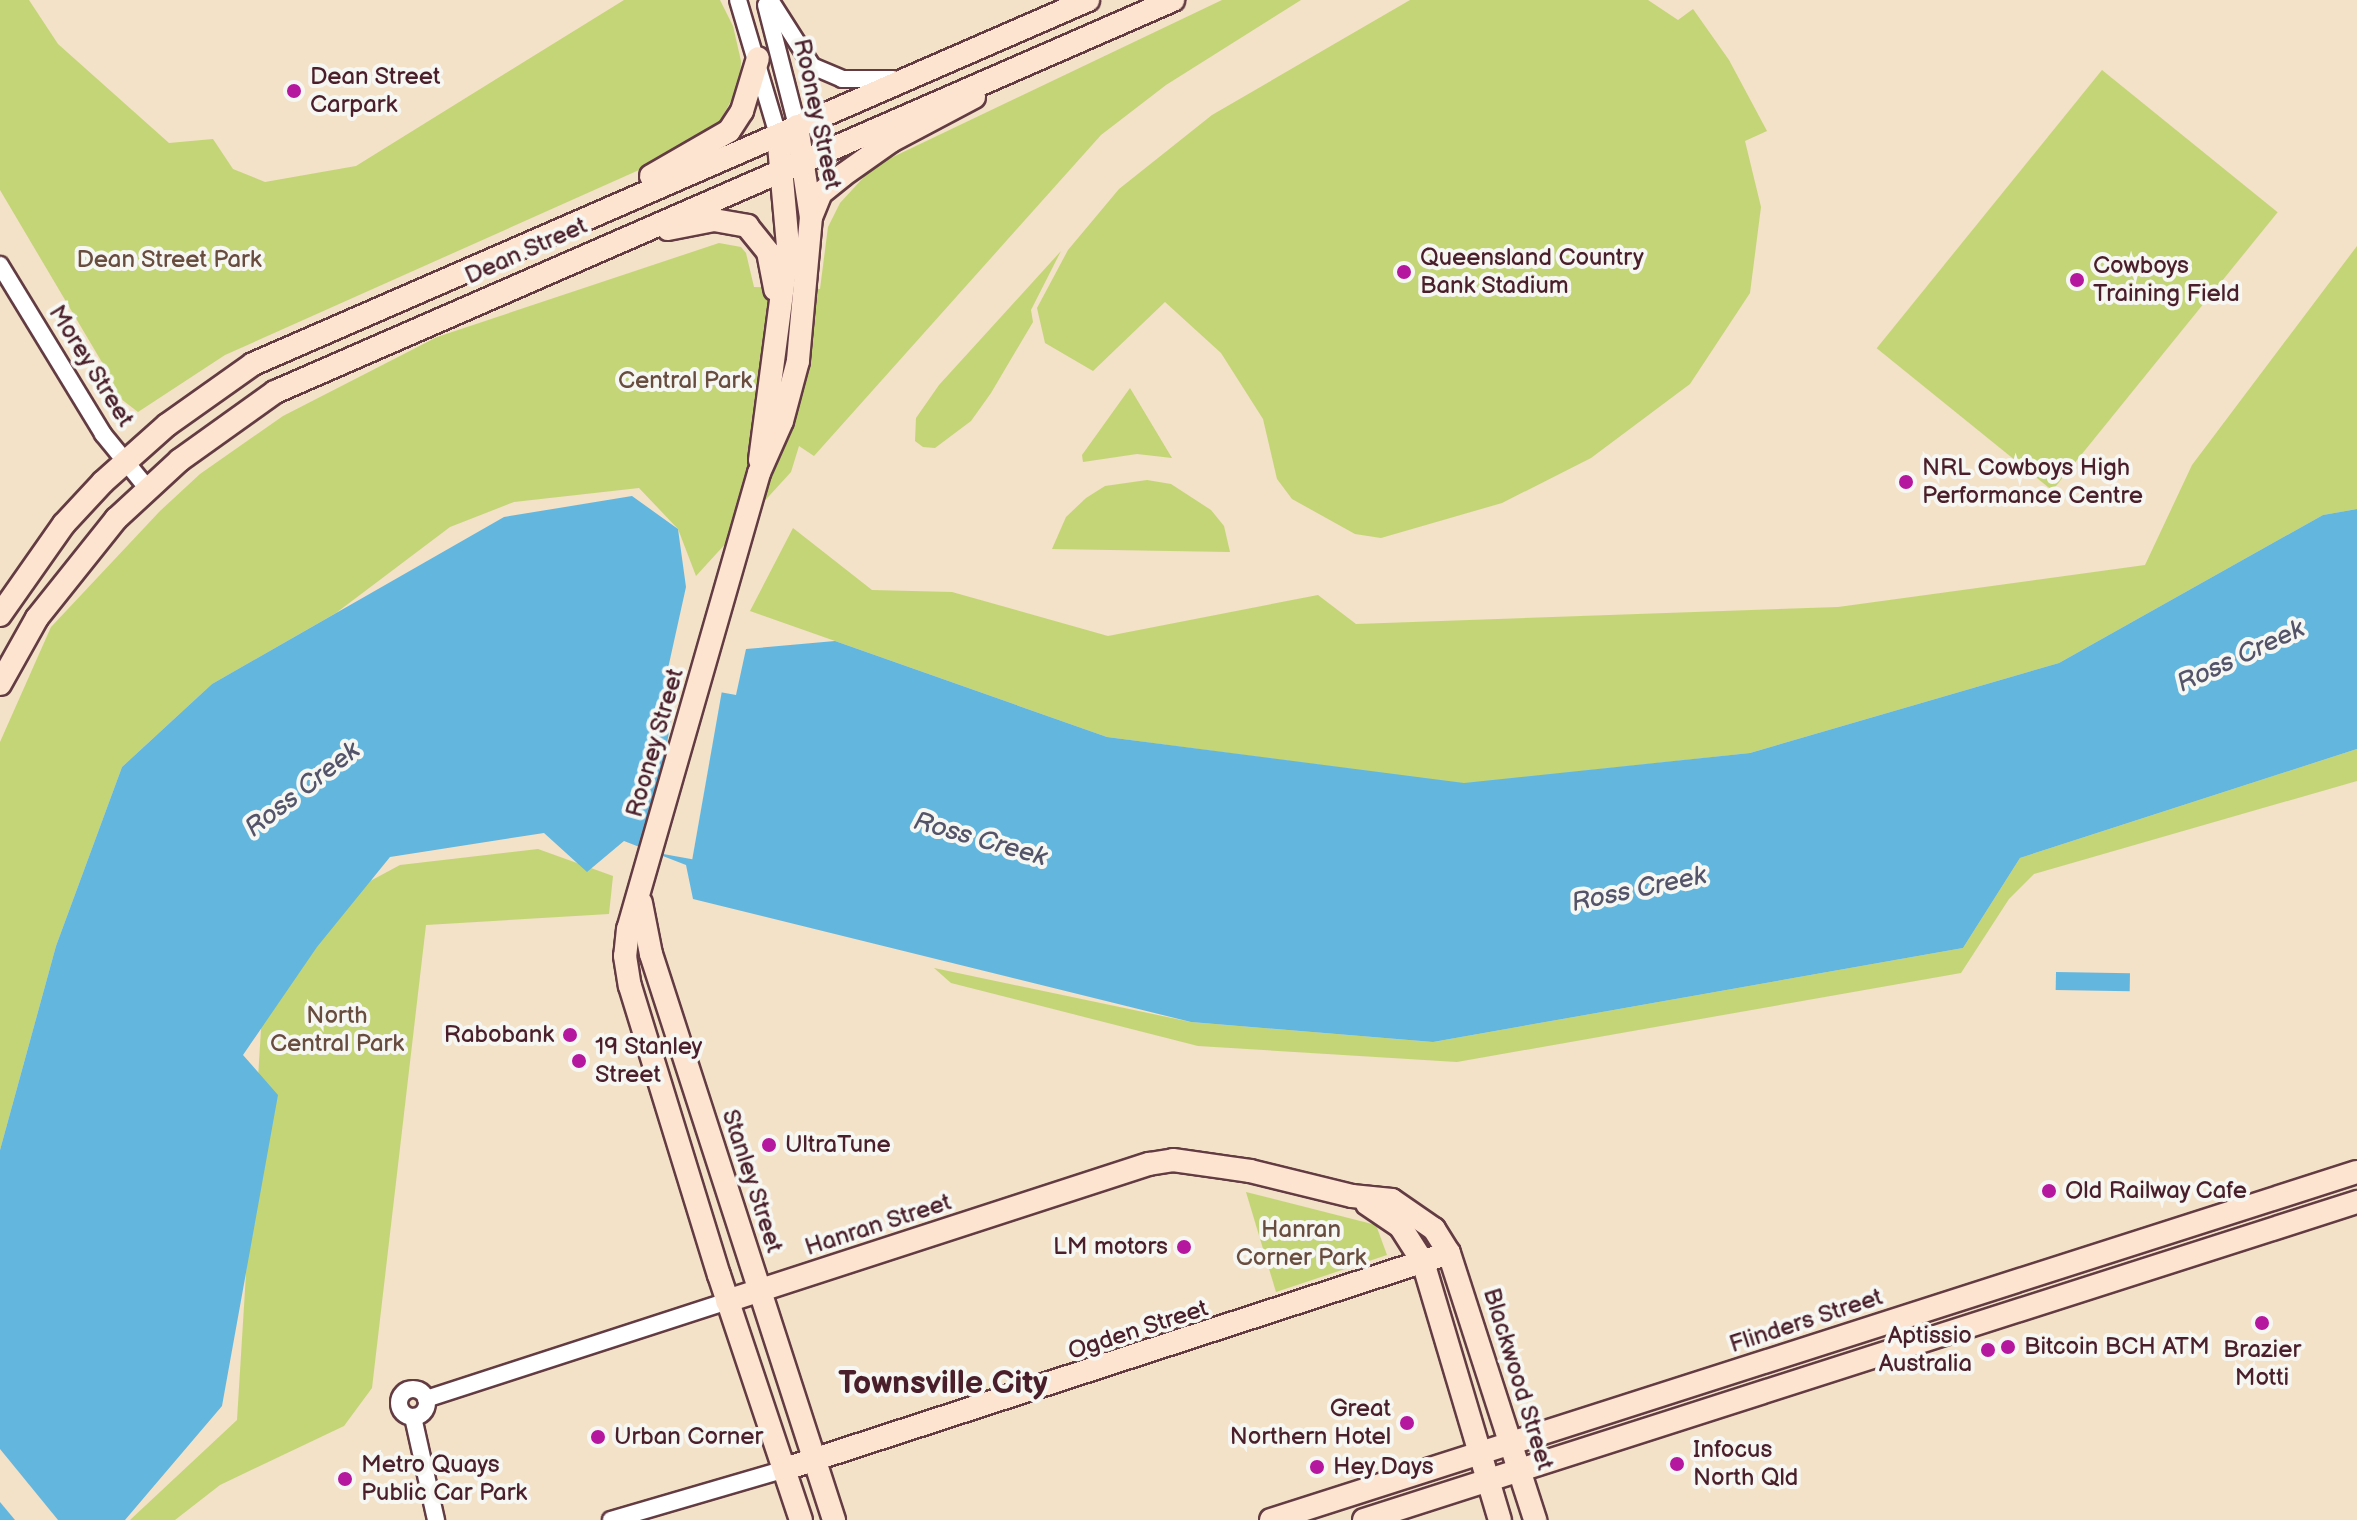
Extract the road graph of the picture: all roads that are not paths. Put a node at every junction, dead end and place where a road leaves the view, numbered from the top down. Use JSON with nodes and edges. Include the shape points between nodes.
{"nodes":[{"id":1,"x":738,"y":0,"type":"edge"},
{"id":2,"x":768,"y":0,"type":"edge"},
{"id":3,"x":1088,"y":0,"type":"edge"},
{"id":4,"x":1173,"y":0,"type":"edge"},
{"id":5,"x":758,"y":58,"type":"junction"},
{"id":6,"x":1018,"y":67,"type":"junction"},
{"id":7,"x":925,"y":70,"type":"junction"},
{"id":8,"x":788,"y":131,"type":"junction"},
{"id":9,"x":794,"y":164,"type":"junction"},
{"id":10,"x":603,"y":208,"type":"junction"},
{"id":11,"x":811,"y":217,"type":"junction"},
{"id":12,"x":581,"y":255,"type":"junction"},
{"id":13,"x":0,"y":265,"type":"edge"},
{"id":14,"x":777,"y":330,"type":"junction"},
{"id":15,"x":124,"y":461,"type":"junction"},
{"id":16,"x":759,"y":473,"type":"junction"},
{"id":17,"x":148,"y":489,"type":"junction"},
{"id":18,"x":0,"y":615,"type":"edge"},
{"id":19,"x":0,"y":684,"type":"edge"},
{"id":20,"x":641,"y":890,"type":"junction"},
{"id":21,"x":659,"y":978,"type":"junction"},
{"id":22,"x":630,"y":986,"type":"junction"},
{"id":23,"x":2357,"y":1172,"type":"edge"},
{"id":24,"x":1352,"y":1196,"type":"junction"},
{"id":25,"x":2357,"y":1202,"type":"edge"},
{"id":26,"x":1449,"y":1253,"type":"junction"},
{"id":27,"x":1423,"y":1262,"type":"junction"},
{"id":28,"x":761,"y":1291,"type":"junction"},
{"id":29,"x":727,"y":1301,"type":"junction"},
{"id":30,"x":426,"y":1399,"type":"junction"},
{"id":31,"x":413,"y":1417,"type":"junction"},
{"id":32,"x":1510,"y":1442,"type":"junction"},
{"id":33,"x":1480,"y":1453,"type":"junction"},
{"id":34,"x":816,"y":1461,"type":"junction"},
{"id":35,"x":785,"y":1469,"type":"junction"},
{"id":36,"x":1518,"y":1469,"type":"junction"},
{"id":37,"x":1488,"y":1480,"type":"junction"},
{"id":38,"x":436,"y":1520,"type":"edge"},
{"id":39,"x":611,"y":1520,"type":"edge"},
{"id":40,"x":801,"y":1520,"type":"edge"},
{"id":41,"x":834,"y":1520,"type":"edge"},
{"id":42,"x":1271,"y":1520,"type":"edge"},
{"id":43,"x":1364,"y":1520,"type":"edge"},
{"id":44,"x":1500,"y":1520,"type":"edge"},
{"id":45,"x":1535,"y":1520,"type":"edge"}],
"edges":[{"from":1,"to":5,"type":"street","name":"Rooney Street"},
{"from":2,"to":7,"type":"street","via":[[798,51],[822,72],[874,82]]},
{"from":2,"to":8,"type":"street","name":"Rooney Street"},
{"from":3,"to":7,"type":"main road","name":"Dean Street"},
{"from":4,"to":6,"type":"main road","name":"Dean Street"},
{"from":5,"to":8,"type":"street","name":"Rooney Street"},
{"from":5,"to":10,"type":"main road","via":[[742,111],[729,131]]},
{"from":6,"to":9,"type":"main road","name":"Dean Street"},
{"from":6,"to":11,"type":"main road","via":[[843,175],[821,193]]},
{"from":7,"to":8,"type":"main road","name":"Dean Street"},
{"from":8,"to":9,"type":"main road","name":"Rooney Street"},
{"from":8,"to":10,"type":"main road","name":"Dean Street"},
{"from":9,"to":11,"type":"main road","name":"Rooney Street"},
{"from":9,"to":12,"type":"main road","name":"Dean Street"},
{"from":9,"to":14,"type":"main road","name":"Rooney Street"},
{"from":10,"to":15,"type":"main road","name":"Dean Street","via":[[253,364]]},
{"from":11,"to":16,"type":"main road","name":"Rooney Street","via":[[798,361],[782,421]]},
{"from":12,"to":14,"type":"main road","via":[[702,221],[742,223],[759,237],[771,262]]},
{"from":12,"to":17,"type":"main road","name":"Dean Street","via":[[275,392]]},
{"from":13,"to":15,"type":"street","name":"Morey Street"},
{"from":14,"to":16,"type":"main road","name":"Rooney Street"},
{"from":15,"to":17,"type":"street","name":"Morey Street"},
{"from":15,"to":18,"type":"main road","name":"Dean Street","via":[[64,524]]},
{"from":16,"to":20,"type":"main road","name":"Rooney Street"},
{"from":17,"to":19,"type":"main road","name":"Dean Street","via":[[77,564],[37,618]]},
{"from":20,"to":21,"type":"main road","name":"Stanley Street","via":[[642,920]]},
{"from":20,"to":22,"type":"main road","via":[[626,945]]},
{"from":21,"to":22,"type":"main road","via":[[641,970]]},
{"from":21,"to":28,"type":"main road","name":"Stanley Street"},
{"from":22,"to":29,"type":"main road"},
{"from":23,"to":32,"type":"main road","name":"Flinders Street"},
{"from":24,"to":26,"type":"main road","name":"Hanran Street","via":[[1401,1205],[1434,1229]]},
{"from":24,"to":27,"type":"main road","name":"Hanran Street","via":[[1391,1217]]},
{"from":24,"to":28,"type":"main road","name":"Hanran Street","via":[[1250,1171],[1173,1160]]},
{"from":25,"to":36,"type":"main road"},
{"from":26,"to":27,"type":"main road","name":"Ogden Street"},
{"from":26,"to":32,"type":"main road","name":"Blackwood Street"},
{"from":27,"to":33,"type":"main road"},
{"from":27,"to":34,"type":"main road","name":"Ogden Street"},
{"from":28,"to":29,"type":"main road","name":"Hanran Street"},
{"from":28,"to":34,"type":"main road","name":"Stanley Street"},
{"from":29,"to":30,"type":"street","name":"Hanran Street"},
{"from":29,"to":35,"type":"main road"},
{"from":30,"to":31,"type":"street","via":[[425,1410]]},
{"from":30,"to":31,"type":"street","via":[[414,1389],[402,1394],[400,1410]]},
{"from":31,"to":38,"type":"street"},
{"from":32,"to":33,"type":"main road","name":"Flinders Street"},
{"from":32,"to":36,"type":"main road","name":"Blackwood Street"},
{"from":33,"to":37,"type":"main road"},
{"from":33,"to":42,"type":"main road","name":"Flinders Street"},
{"from":34,"to":35,"type":"main road","name":"Ogden Street"},
{"from":34,"to":41,"type":"main road","name":"Stanley Street"},
{"from":35,"to":39,"type":"street","name":"Ogden Street"},
{"from":35,"to":40,"type":"main road"},
{"from":36,"to":37,"type":"main road"},
{"from":36,"to":45,"type":"main road","name":"Blackwood Street"},
{"from":37,"to":43,"type":"main road"},
{"from":37,"to":44,"type":"main road"}]}
